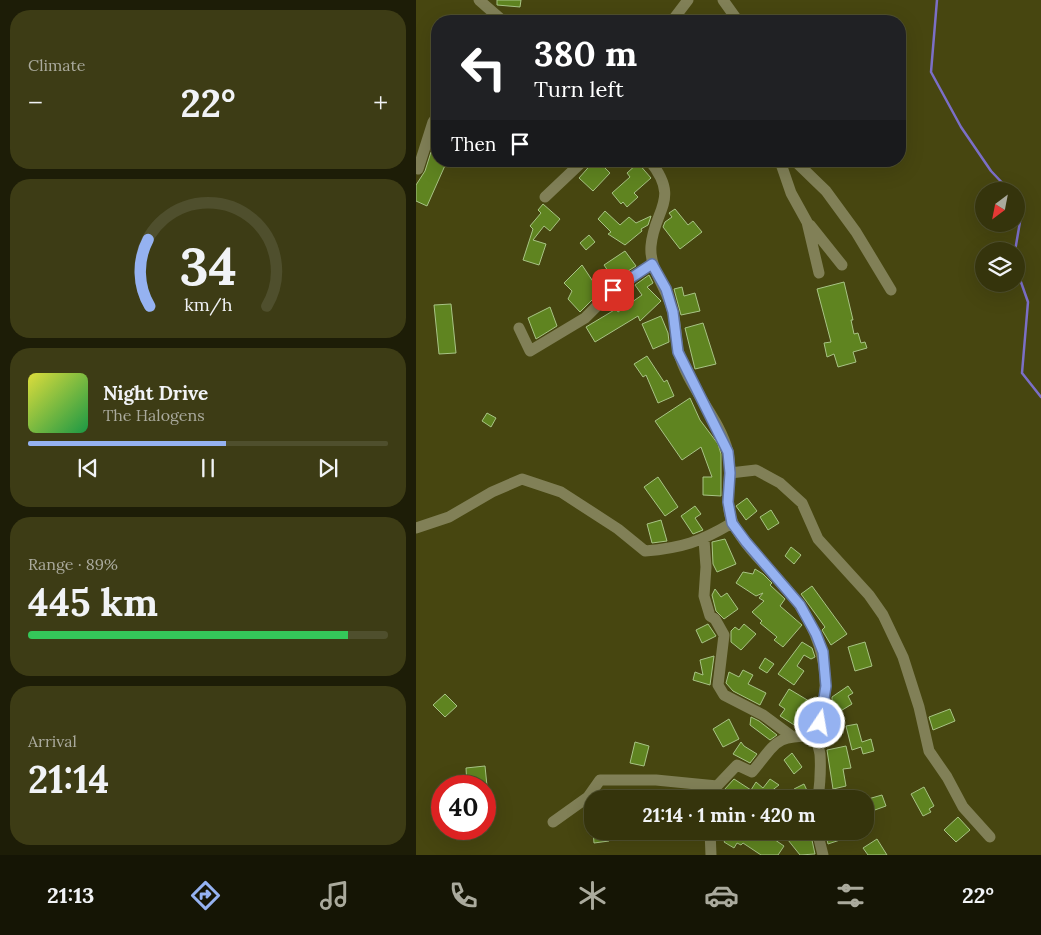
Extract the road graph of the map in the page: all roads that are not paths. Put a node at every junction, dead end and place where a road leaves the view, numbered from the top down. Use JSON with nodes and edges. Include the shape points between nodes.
{"nodes":[{"id":1,"x":480,"y":0,"type":"edge"},
{"id":2,"x":688,"y":0,"type":"edge"},
{"id":3,"x":723,"y":0,"type":"edge"},
{"id":4,"x":496,"y":15,"type":"edge"},
{"id":5,"x":677,"y":15,"type":"edge"},
{"id":6,"x":734,"y":15,"type":"edge"},
{"id":7,"x":431,"y":128,"type":"edge"},
{"id":8,"x":576,"y":167,"type":"edge"},
{"id":9,"x":655,"y":167,"type":"edge"},
{"id":10,"x":782,"y":167,"type":"edge"},
{"id":11,"x":801,"y":167,"type":"edge"},
{"id":12,"x":418,"y":169,"type":"dead end"},
{"id":13,"x":545,"y":197,"type":"dead end"},
{"id":14,"x":807,"y":222,"type":"junction"},
{"id":15,"x":652,"y":264,"type":"junction"},
{"id":16,"x":842,"y":264,"type":"dead end"},
{"id":17,"x":819,"y":273,"type":"dead end"},
{"id":18,"x":891,"y":290,"type":"dead end"},
{"id":19,"x":519,"y":328,"type":"dead end"},
{"id":20,"x":730,"y":473,"type":"junction"},
{"id":21,"x":732,"y":523,"type":"junction"},
{"id":22,"x":416,"y":528,"type":"edge"},
{"id":23,"x":704,"y":540,"type":"junction"},
{"id":24,"x":790,"y":735,"type":"junction"},
{"id":25,"x":816,"y":736,"type":"junction"},
{"id":26,"x":717,"y":786,"type":"junction"},
{"id":27,"x":716,"y":790,"type":"edge"},
{"id":28,"x":819,"y":790,"type":"edge"},
{"id":29,"x":553,"y":822,"type":"dead end"},
{"id":30,"x":990,"y":837,"type":"dead end"},
{"id":31,"x":710,"y":840,"type":"edge"},
{"id":32,"x":819,"y":840,"type":"edge"},
{"id":33,"x":711,"y":855,"type":"edge"},
{"id":34,"x":823,"y":855,"type":"edge"}],
"edges":[{"from":1,"to":4,"type":"street"},
{"from":2,"to":5,"type":"street"},
{"from":3,"to":6,"type":"street"},
{"from":7,"to":12,"type":"street"},
{"from":8,"to":13,"type":"street"},
{"from":9,"to":15,"type":"street","via":[[666,194],[665,206],[654,229]]},
{"from":10,"to":14,"type":"street","via":[[791,193]]},
{"from":11,"to":18,"type":"street","via":[[826,191],[856,232]]},
{"from":14,"to":16,"type":"street"},
{"from":14,"to":17,"type":"street"},
{"from":15,"to":19,"type":"street","via":[[613,290],[585,318],[530,351]]},
{"from":15,"to":20,"type":"street","via":[[666,289],[673,312],[678,352],[728,452]]},
{"from":20,"to":21,"type":"street","via":[[728,502]]},
{"from":20,"to":30,"type":"street","via":[[756,470],[780,483],[802,502],[818,540],[874,602],[903,657],[919,707],[928,751],[963,807]]},
{"from":21,"to":23,"type":"street"},
{"from":21,"to":25,"type":"street","via":[[800,605],[816,634],[823,652],[826,686]]},
{"from":22,"to":23,"type":"street","via":[[450,517],[492,492],[522,479],[560,492],[618,529],[645,551],[673,549]]},
{"from":23,"to":24,"type":"street","via":[[704,596],[710,616],[724,635],[718,685],[724,695],[764,715]]},
{"from":24,"to":25,"type":"street"},
{"from":24,"to":26,"type":"street","via":[[776,742],[752,772],[737,765]]},
{"from":25,"to":28,"type":"street"},
{"from":26,"to":27,"type":"street"},
{"from":26,"to":29,"type":"street","via":[[656,780],[600,780],[588,797]]},
{"from":31,"to":33,"type":"street"},
{"from":32,"to":34,"type":"street"}]}
